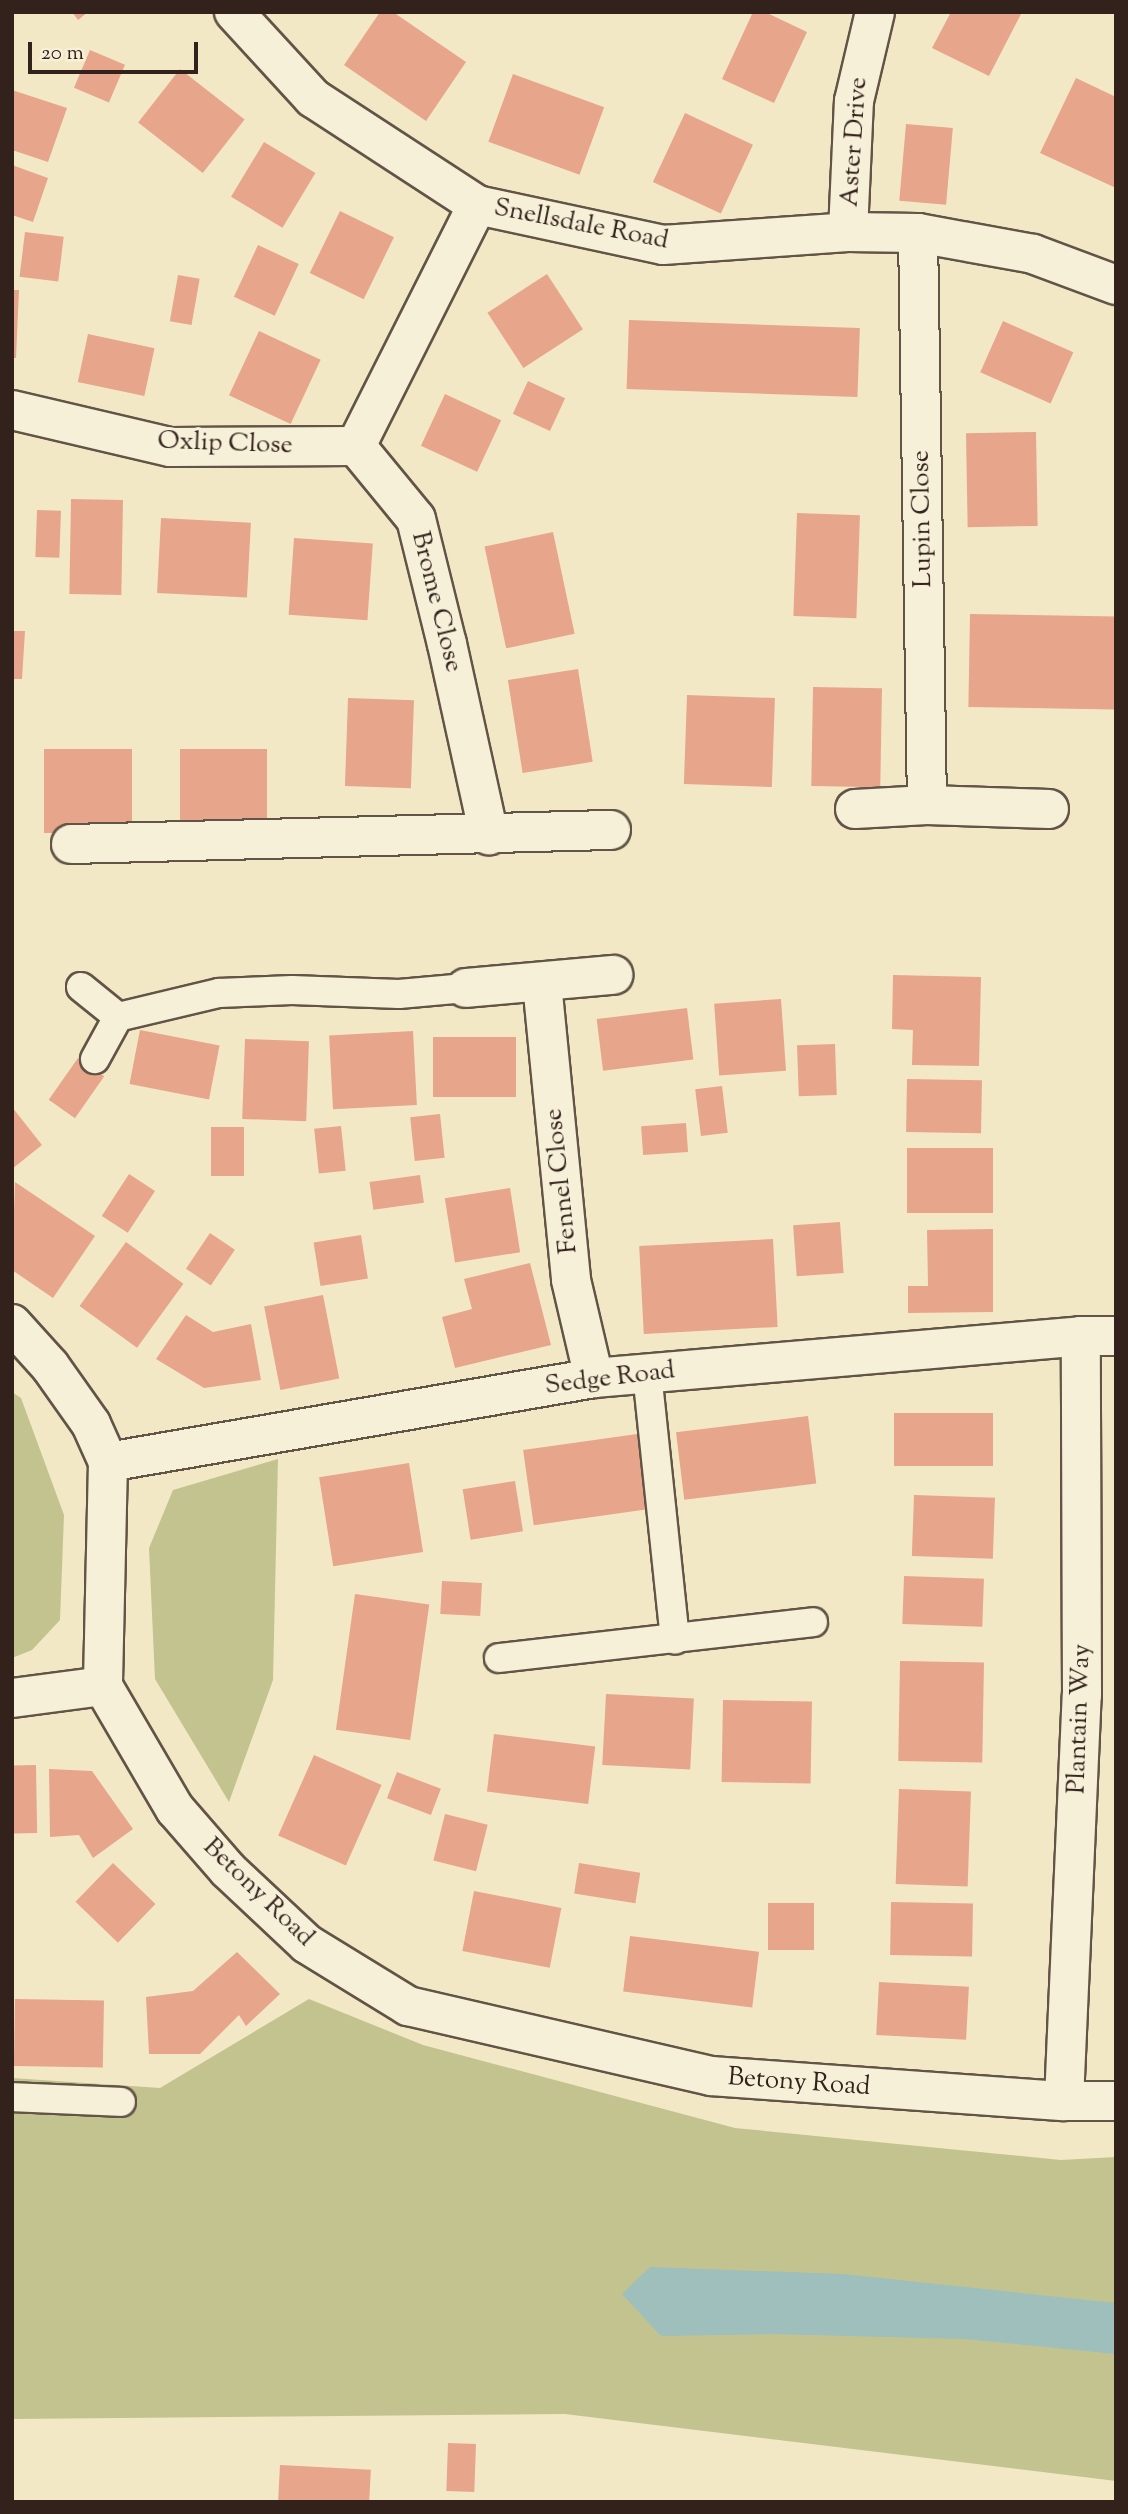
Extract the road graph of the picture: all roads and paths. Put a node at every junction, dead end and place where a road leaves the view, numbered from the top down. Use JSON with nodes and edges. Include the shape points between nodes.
{"nodes":[{"id":1,"x":234,"y":12,"type":"edge"},
{"id":2,"x":875,"y":12,"type":"edge"},
{"id":3,"x":477,"y":205,"type":"junction"},
{"id":4,"x":848,"y":232,"type":"junction"},
{"id":5,"x":918,"y":233,"type":"junction"},
{"id":6,"x":1116,"y":285,"type":"edge"},
{"id":7,"x":12,"y":410,"type":"edge"},
{"id":8,"x":356,"y":446,"type":"junction"},
{"id":9,"x":927,"y":804,"type":"junction"},
{"id":10,"x":855,"y":809,"type":"dead end"},
{"id":11,"x":1049,"y":809,"type":"dead end"},
{"id":12,"x":611,"y":830,"type":"dead end"},
{"id":13,"x":489,"y":835,"type":"junction"},
{"id":14,"x":71,"y":844,"type":"dead end"},
{"id":15,"x":613,"y":975,"type":"dead end"},
{"id":16,"x":542,"y":983,"type":"junction"},
{"id":17,"x":81,"y":987,"type":"dead end"},
{"id":18,"x":466,"y":988,"type":"joint"},
{"id":19,"x":118,"y":1017,"type":"junction"},
{"id":20,"x":94,"y":1059,"type":"dead end"},
{"id":21,"x":12,"y":1324,"type":"edge"},
{"id":22,"x":1098,"y":1336,"type":"edge"},
{"id":23,"x":647,"y":1373,"type":"junction"},
{"id":24,"x":594,"y":1378,"type":"junction"},
{"id":25,"x":108,"y":1462,"type":"junction"},
{"id":26,"x":813,"y":1622,"type":"dead end"},
{"id":27,"x":676,"y":1640,"type":"junction"},
{"id":28,"x":499,"y":1658,"type":"dead end"},
{"id":29,"x":103,"y":1686,"type":"junction"},
{"id":30,"x":12,"y":1698,"type":"edge"},
{"id":31,"x":12,"y":2097,"type":"edge"},
{"id":32,"x":1064,"y":2101,"type":"junction"},
{"id":33,"x":1116,"y":2101,"type":"edge"},
{"id":34,"x":121,"y":2102,"type":"dead end"}],
"edges":[{"from":1,"to":3,"type":"street","name":"Snellsdale Road","via":[[313,98]]},
{"from":2,"to":4,"type":"street","name":"Aster Drive","via":[[854,101]]},
{"from":3,"to":4,"type":"street","name":"Snellsdale Road","via":[[663,245]]},
{"from":3,"to":8,"type":"street"},
{"from":4,"to":5,"type":"street","name":"Snellsdale Road"},
{"from":5,"to":6,"type":"street","name":"Snellsdale Road","via":[[1032,254]]},
{"from":5,"to":9,"type":"street","name":"Lupin Close"},
{"from":7,"to":8,"type":"street","name":"Oxlip Close","via":[[170,447]]},
{"from":8,"to":13,"type":"street","name":"Brome Close","via":[[416,519]]},
{"from":9,"to":10,"type":"street"},
{"from":9,"to":11,"type":"street"},
{"from":12,"to":13,"type":"street"},
{"from":13,"to":14,"type":"street"},
{"from":15,"to":16,"type":"street"},
{"from":16,"to":18,"type":"street"},
{"from":16,"to":24,"type":"street","name":"Fennel Close","via":[[571,1280]]},
{"from":17,"to":19,"type":"lane"},
{"from":18,"to":19,"type":"lane","via":[[399,994],[219,993]]},
{"from":19,"to":20,"type":"lane"},
{"from":21,"to":25,"type":"street","via":[[50,1366],[91,1424]]},
{"from":22,"to":23,"type":"street","name":"Sedge Road"},
{"from":22,"to":32,"type":"street","name":"Plantain Way"},
{"from":23,"to":24,"type":"street","name":"Sedge Road"},
{"from":23,"to":27,"type":"lane"},
{"from":24,"to":25,"type":"street","name":"Sedge Road"},
{"from":25,"to":29,"type":"street"},
{"from":26,"to":27,"type":"lane"},
{"from":27,"to":28,"type":"lane"},
{"from":29,"to":30,"type":"street"},
{"from":29,"to":32,"type":"street","name":"Betony Road","via":[[175,1809],[228,1870],[307,1944],[408,2006],[711,2077]]},
{"from":31,"to":34,"type":"lane"},
{"from":32,"to":33,"type":"street","name":"Betony Road"}]}
